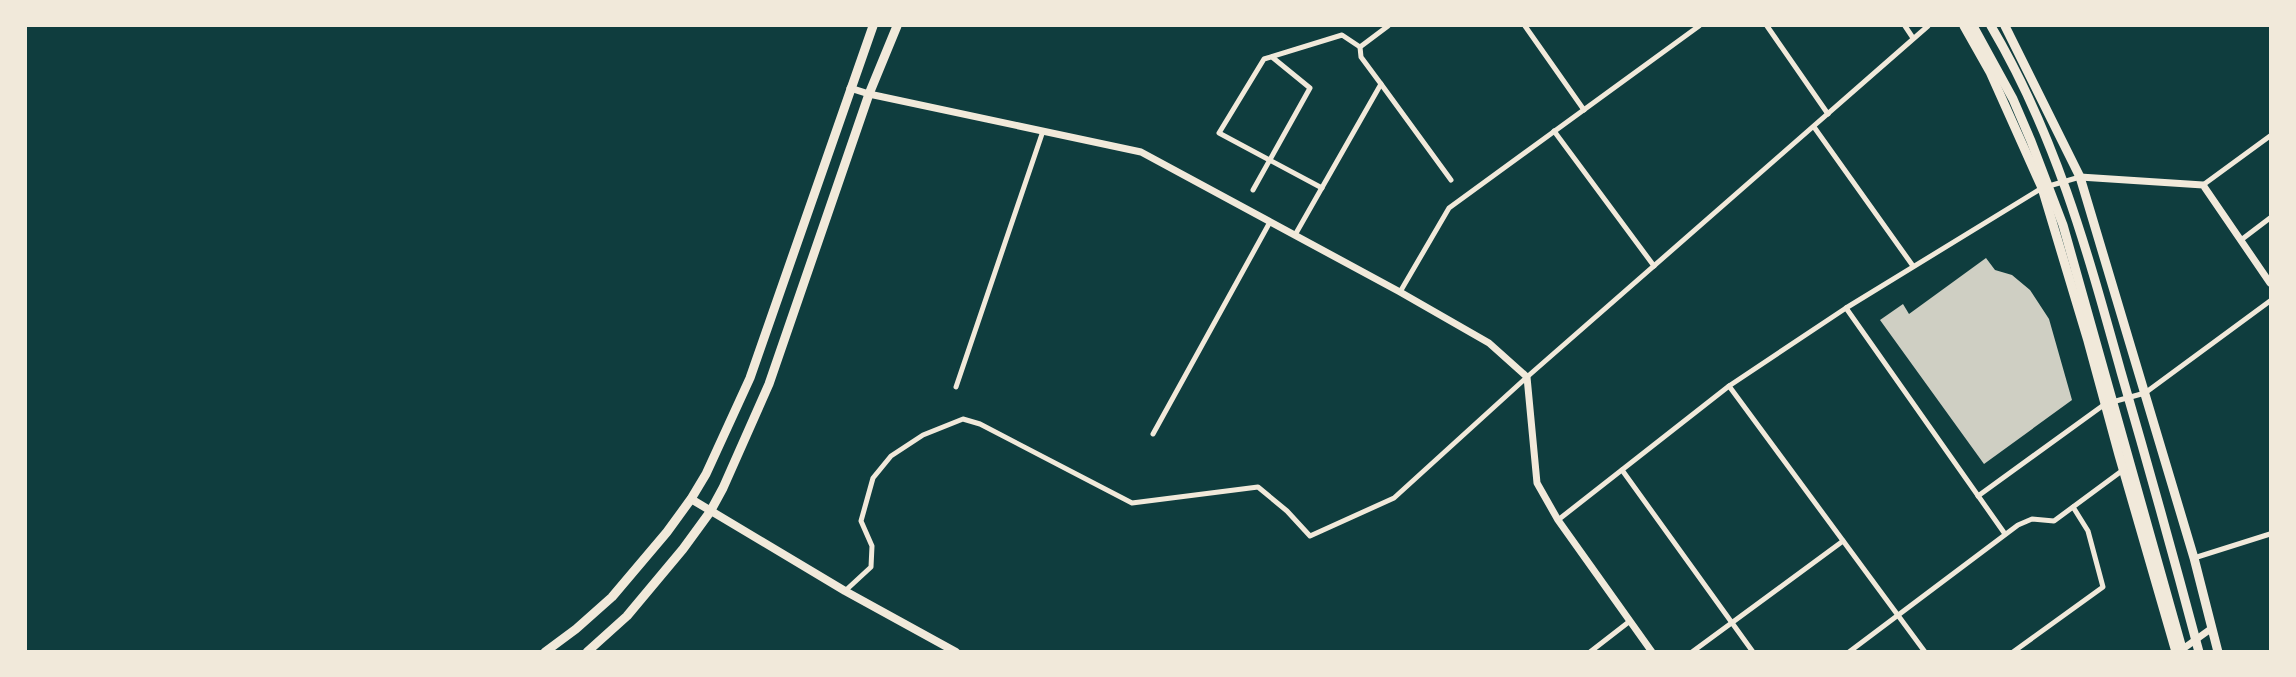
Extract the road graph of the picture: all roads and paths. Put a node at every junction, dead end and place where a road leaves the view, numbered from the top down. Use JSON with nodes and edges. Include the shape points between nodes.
{"nodes":[{"id":1,"x":873,"y":26,"type":"edge"},
{"id":2,"x":897,"y":26,"type":"edge"},
{"id":3,"x":1388,"y":26,"type":"edge"},
{"id":4,"x":1525,"y":26,"type":"edge"},
{"id":5,"x":1700,"y":26,"type":"edge"},
{"id":6,"x":1767,"y":26,"type":"edge"},
{"id":7,"x":1905,"y":26,"type":"edge"},
{"id":8,"x":1928,"y":26,"type":"edge"},
{"id":9,"x":1964,"y":26,"type":"edge"},
{"id":10,"x":1973,"y":26,"type":"edge"},
{"id":11,"x":1991,"y":26,"type":"edge"},
{"id":12,"x":2005,"y":26,"type":"edge"},
{"id":13,"x":1913,"y":38,"type":"junction"},
{"id":14,"x":1360,"y":47,"type":"junction"},
{"id":15,"x":1272,"y":57,"type":"junction"},
{"id":16,"x":1381,"y":84,"type":"junction"},
{"id":17,"x":850,"y":88,"type":"junction"},
{"id":18,"x":869,"y":94,"type":"junction"},
{"id":19,"x":1584,"y":110,"type":"junction"},
{"id":20,"x":1828,"y":114,"type":"junction"},
{"id":21,"x":1814,"y":127,"type":"junction"},
{"id":22,"x":1043,"y":131,"type":"junction"},
{"id":23,"x":1554,"y":131,"type":"junction"},
{"id":24,"x":2271,"y":136,"type":"edge"},
{"id":25,"x":1270,"y":160,"type":"junction"},
{"id":26,"x":2080,"y":177,"type":"junction"},
{"id":27,"x":1451,"y":180,"type":"dead end"},
{"id":28,"x":2203,"y":185,"type":"junction"},
{"id":29,"x":1322,"y":188,"type":"junction"},
{"id":30,"x":2042,"y":188,"type":"junction"},
{"id":31,"x":1253,"y":190,"type":"dead end"},
{"id":32,"x":2271,"y":218,"type":"edge"},
{"id":33,"x":1270,"y":222,"type":"junction"},
{"id":34,"x":1295,"y":235,"type":"junction"},
{"id":35,"x":2241,"y":240,"type":"junction"},
{"id":36,"x":1654,"y":266,"type":"junction"},
{"id":37,"x":1913,"y":266,"type":"junction"},
{"id":38,"x":2271,"y":283,"type":"edge"},
{"id":39,"x":1400,"y":292,"type":"junction"},
{"id":40,"x":2271,"y":301,"type":"edge"},
{"id":41,"x":1846,"y":308,"type":"junction"},
{"id":42,"x":1527,"y":377,"type":"junction"},
{"id":43,"x":1729,"y":386,"type":"junction"},
{"id":44,"x":956,"y":387,"type":"dead end"},
{"id":45,"x":2145,"y":393,"type":"junction"},
{"id":46,"x":2105,"y":404,"type":"junction"},
{"id":47,"x":1153,"y":434,"type":"dead end"},
{"id":48,"x":1622,"y":470,"type":"junction"},
{"id":49,"x":2123,"y":470,"type":"junction"},
{"id":50,"x":1978,"y":496,"type":"junction"},
{"id":51,"x":691,"y":499,"type":"junction"},
{"id":52,"x":2073,"y":507,"type":"junction"},
{"id":53,"x":710,"y":512,"type":"junction"},
{"id":54,"x":1558,"y":520,"type":"junction"},
{"id":55,"x":2006,"y":534,"type":"junction"},
{"id":56,"x":2271,"y":534,"type":"edge"},
{"id":57,"x":1843,"y":541,"type":"junction"},
{"id":58,"x":2194,"y":558,"type":"junction"},
{"id":59,"x":845,"y":591,"type":"junction"},
{"id":60,"x":1897,"y":615,"type":"junction"},
{"id":61,"x":1630,"y":621,"type":"junction"},
{"id":62,"x":1732,"y":622,"type":"junction"},
{"id":63,"x":2212,"y":628,"type":"junction"},
{"id":64,"x":545,"y":651,"type":"edge"},
{"id":65,"x":588,"y":651,"type":"edge"},
{"id":66,"x":956,"y":651,"type":"edge"},
{"id":67,"x":1590,"y":651,"type":"edge"},
{"id":68,"x":1652,"y":651,"type":"edge"},
{"id":69,"x":1692,"y":651,"type":"edge"},
{"id":70,"x":1753,"y":651,"type":"edge"},
{"id":71,"x":1849,"y":651,"type":"edge"},
{"id":72,"x":1925,"y":651,"type":"edge"},
{"id":73,"x":2013,"y":651,"type":"edge"},
{"id":74,"x":2179,"y":651,"type":"edge"},
{"id":75,"x":2199,"y":651,"type":"edge"},
{"id":76,"x":2218,"y":651,"type":"edge"}],
"edges":[{"from":1,"to":17,"type":"main road"},
{"from":2,"to":18,"type":"main road"},
{"from":3,"to":14,"type":"street"},
{"from":4,"to":19,"type":"street"},
{"from":5,"to":19,"type":"street"},
{"from":6,"to":20,"type":"street"},
{"from":7,"to":13,"type":"street"},
{"from":8,"to":13,"type":"street"},
{"from":9,"to":30,"type":"main road","via":[[1990,72]]},
{"from":10,"to":74,"type":"main road","via":[[2013,99],[2063,225]]},
{"from":11,"to":75,"type":"main road","via":[[2032,102],[2070,199]]},
{"from":12,"to":26,"type":"main road"},
{"from":13,"to":20,"type":"street"},
{"from":14,"to":15,"type":"street","via":[[1342,35]]},
{"from":14,"to":16,"type":"street","via":[[1361,57]]},
{"from":15,"to":25,"type":"street","via":[[1310,88]]},
{"from":15,"to":25,"type":"street","via":[[1264,59],[1219,133]]},
{"from":16,"to":27,"type":"street"},
{"from":16,"to":29,"type":"street"},
{"from":17,"to":18,"type":"street"},
{"from":17,"to":51,"type":"main road","via":[[750,378]]},
{"from":18,"to":22,"type":"street"},
{"from":18,"to":53,"type":"main road","via":[[769,384]]},
{"from":19,"to":23,"type":"street"},
{"from":20,"to":21,"type":"street"},
{"from":21,"to":36,"type":"street"},
{"from":21,"to":37,"type":"street"},
{"from":22,"to":33,"type":"street","via":[[1140,152]]},
{"from":22,"to":44,"type":"street"},
{"from":23,"to":36,"type":"street"},
{"from":23,"to":39,"type":"street","via":[[1449,208]]},
{"from":24,"to":28,"type":"street"},
{"from":25,"to":29,"type":"street"},
{"from":25,"to":31,"type":"street"},
{"from":26,"to":28,"type":"street"},
{"from":26,"to":30,"type":"street"},
{"from":26,"to":45,"type":"main road"},
{"from":28,"to":35,"type":"street"},
{"from":29,"to":34,"type":"street"},
{"from":30,"to":37,"type":"street"},
{"from":30,"to":46,"type":"main road"},
{"from":32,"to":35,"type":"street"},
{"from":33,"to":34,"type":"street"},
{"from":33,"to":47,"type":"street"},
{"from":34,"to":39,"type":"street"},
{"from":35,"to":38,"type":"street"},
{"from":36,"to":42,"type":"street"},
{"from":37,"to":41,"type":"street"},
{"from":39,"to":42,"type":"street","via":[[1489,343]]},
{"from":40,"to":45,"type":"street"},
{"from":41,"to":43,"type":"street"},
{"from":41,"to":50,"type":"street"},
{"from":42,"to":54,"type":"street","via":[[1537,483]]},
{"from":42,"to":59,"type":"street","via":[[1394,498],[1310,536],[1258,488],[1132,503],[980,424],[963,419],[922,435],[891,456],[873,478],[861,521],[872,546],[871,567]]},
{"from":43,"to":48,"type":"street"},
{"from":43,"to":57,"type":"street"},
{"from":45,"to":46,"type":"street"},
{"from":45,"to":58,"type":"main road"},
{"from":46,"to":49,"type":"main road"},
{"from":46,"to":50,"type":"street"},
{"from":48,"to":54,"type":"street"},
{"from":48,"to":62,"type":"street"},
{"from":49,"to":52,"type":"street"},
{"from":49,"to":74,"type":"main road"},
{"from":50,"to":55,"type":"street"},
{"from":51,"to":53,"type":"main road"},
{"from":51,"to":64,"type":"main road","via":[[612,597]]},
{"from":52,"to":55,"type":"street","via":[[2054,521],[2032,519]]},
{"from":52,"to":73,"type":"street","via":[[2088,531],[2103,586]]},
{"from":53,"to":59,"type":"main road"},
{"from":53,"to":65,"type":"main road","via":[[627,616]]},
{"from":54,"to":61,"type":"street"},
{"from":55,"to":60,"type":"street"},
{"from":56,"to":58,"type":"street"},
{"from":57,"to":60,"type":"street"},
{"from":57,"to":62,"type":"street"},
{"from":58,"to":63,"type":"main road"},
{"from":59,"to":66,"type":"main road"},
{"from":60,"to":71,"type":"street"},
{"from":60,"to":72,"type":"street"},
{"from":61,"to":67,"type":"street"},
{"from":61,"to":68,"type":"street"},
{"from":62,"to":69,"type":"street"},
{"from":62,"to":70,"type":"street"},
{"from":63,"to":74,"type":"street"},
{"from":63,"to":76,"type":"main road"}]}
